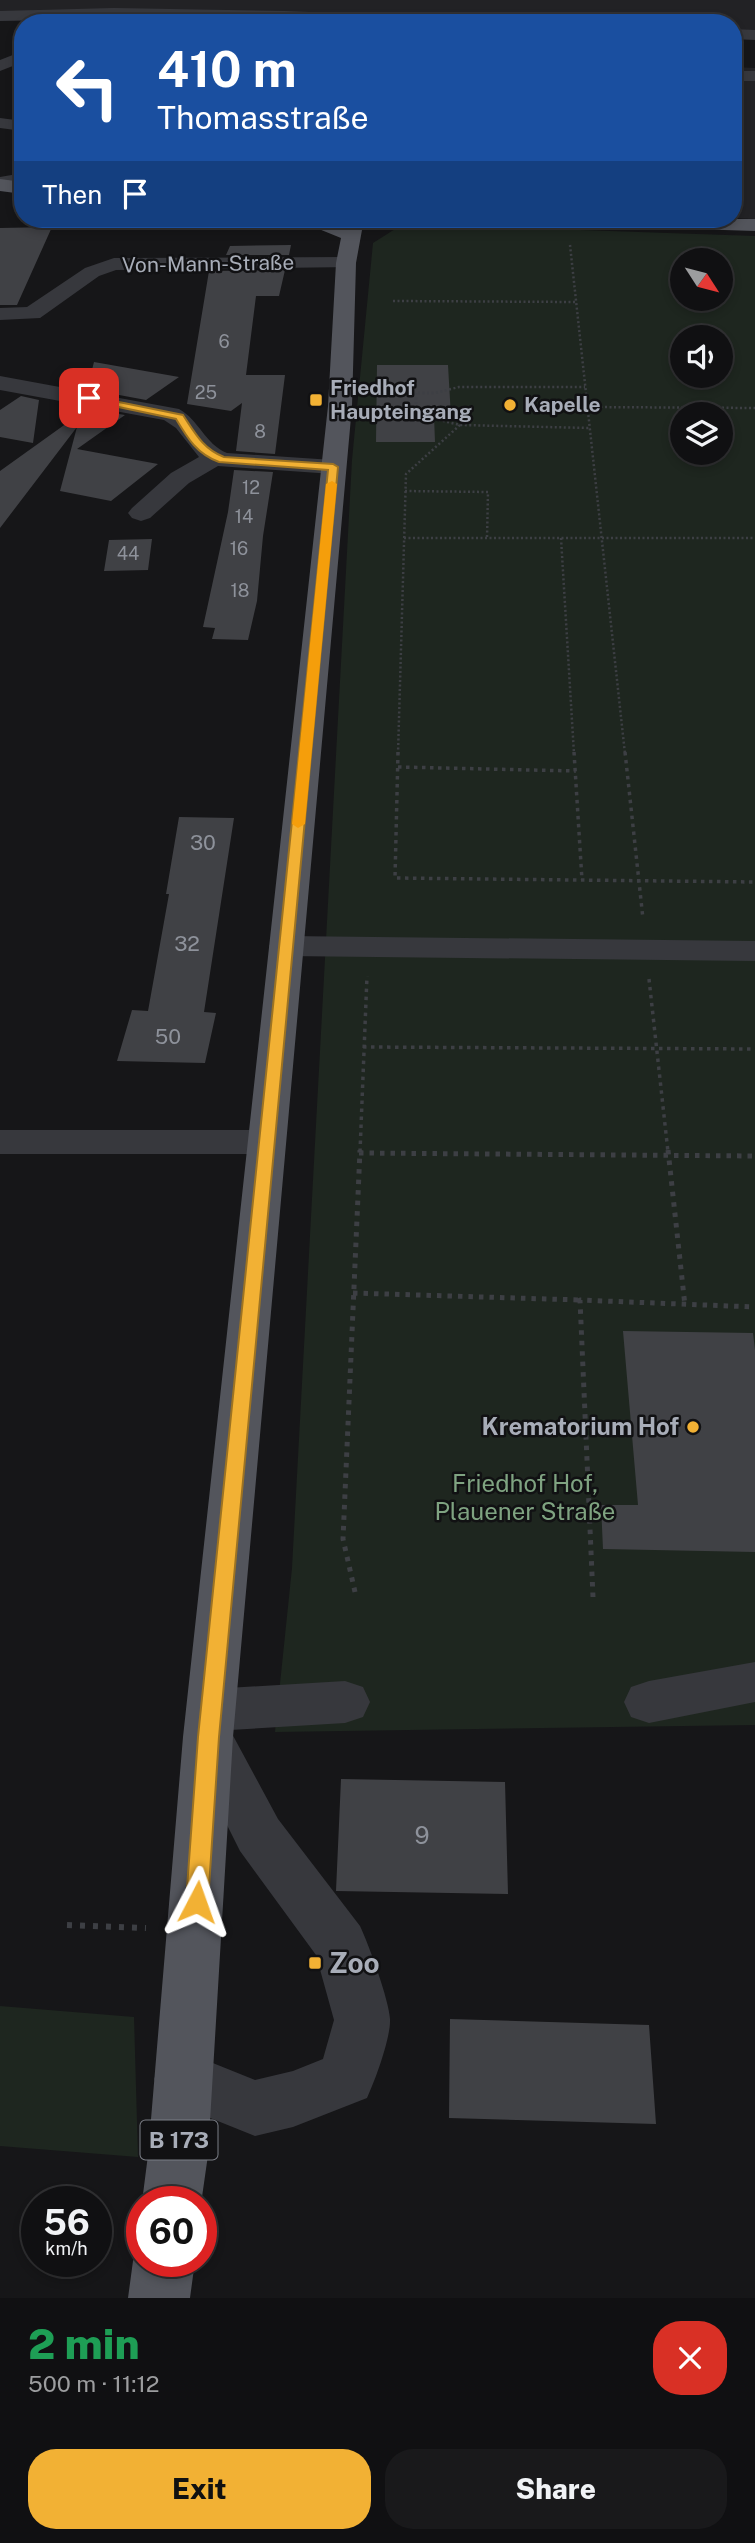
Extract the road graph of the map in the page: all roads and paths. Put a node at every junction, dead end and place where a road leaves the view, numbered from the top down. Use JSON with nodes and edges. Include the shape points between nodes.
{"nodes":[{"id":1,"x":0,"y":4,"type":"edge"},
{"id":2,"x":288,"y":7,"type":"edge"},
{"id":3,"x":68,"y":12,"type":"junction"},
{"id":4,"x":34,"y":14,"type":"edge"},
{"id":5,"x":362,"y":14,"type":"edge"},
{"id":6,"x":329,"y":228,"type":"edge"},
{"id":7,"x":568,"y":228,"type":"edge"},
{"id":8,"x":350,"y":239,"type":"edge"},
{"id":9,"x":393,"y":301,"type":"dead end"},
{"id":10,"x":576,"y":302,"type":"junction"},
{"id":11,"x":0,"y":314,"type":"edge"},
{"id":12,"x":0,"y":383,"type":"edge"},
{"id":13,"x":585,"y":387,"type":"junction"},
{"id":14,"x":416,"y":393,"type":"junction"},
{"id":15,"x":339,"y":405,"type":"junction"},
{"id":16,"x":587,"y":407,"type":"junction"},
{"id":17,"x":755,"y":408,"type":"edge"},
{"id":18,"x":416,"y":418,"type":"junction"},
{"id":19,"x":460,"y":425,"type":"junction"},
{"id":20,"x":590,"y":428,"type":"junction"},
{"id":21,"x":215,"y":458,"type":"junction"},
{"id":22,"x":333,"y":467,"type":"junction"},
{"id":23,"x":405,"y":491,"type":"junction"},
{"id":24,"x":141,"y":513,"type":"dead end"},
{"id":25,"x":404,"y":538,"type":"junction"},
{"id":26,"x":487,"y":538,"type":"junction"},
{"id":27,"x":561,"y":538,"type":"junction"},
{"id":28,"x":602,"y":538,"type":"junction"},
{"id":29,"x":755,"y":538,"type":"edge"},
{"id":30,"x":398,"y":767,"type":"junction"},
{"id":31,"x":576,"y":771,"type":"junction"},
{"id":32,"x":582,"y":880,"type":"junction"},
{"id":33,"x":639,"y":881,"type":"junction"},
{"id":34,"x":755,"y":882,"type":"edge"},
{"id":35,"x":286,"y":946,"type":"junction"},
{"id":36,"x":368,"y":947,"type":"junction"},
{"id":37,"x":646,"y":949,"type":"junction"},
{"id":38,"x":755,"y":951,"type":"edge"},
{"id":39,"x":363,"y":1047,"type":"junction"},
{"id":40,"x":657,"y":1049,"type":"junction"},
{"id":41,"x":755,"y":1049,"type":"edge"},
{"id":42,"x":0,"y":1142,"type":"edge"},
{"id":43,"x":267,"y":1142,"type":"junction"},
{"id":44,"x":359,"y":1153,"type":"junction"},
{"id":45,"x":668,"y":1155,"type":"junction"},
{"id":46,"x":755,"y":1156,"type":"edge"},
{"id":47,"x":353,"y":1293,"type":"junction"},
{"id":48,"x":580,"y":1300,"type":"junction"},
{"id":49,"x":685,"y":1306,"type":"junction"},
{"id":50,"x":755,"y":1307,"type":"edge"},
{"id":51,"x":355,"y":1592,"type":"dead end"},
{"id":52,"x":593,"y":1597,"type":"dead end"},
{"id":53,"x":755,"y":1682,"type":"edge"},
{"id":54,"x":345,"y":1702,"type":"dead end"},
{"id":55,"x":649,"y":1702,"type":"dead end"},
{"id":56,"x":210,"y":1723,"type":"junction"},
{"id":57,"x":67,"y":1925,"type":"dead end"},
{"id":58,"x":195,"y":1930,"type":"junction"},
{"id":59,"x":183,"y":2079,"type":"junction"},
{"id":60,"x":173,"y":2186,"type":"edge"},
{"id":61,"x":162,"y":2277,"type":"edge"},
{"id":62,"x":159,"y":2298,"type":"edge"}],
"edges":[{"from":1,"to":3,"type":"street"},
{"from":2,"to":3,"type":"street"},
{"from":2,"to":5,"type":"street"},
{"from":3,"to":4,"type":"street"},
{"from":6,"to":8,"type":"main road"},
{"from":7,"to":10,"type":"path"},
{"from":8,"to":11,"type":"street","name":"Von-Mann-Straße","via":[[114,264],[92,272],[32,313]]},
{"from":8,"to":15,"type":"main road","number":"B 173"},
{"from":9,"to":10,"type":"path"},
{"from":10,"to":13,"type":"path"},
{"from":12,"to":21,"type":"street","via":[[171,414],[184,421],[195,442]]},
{"from":13,"to":14,"type":"path","via":[[459,387]]},
{"from":13,"to":16,"type":"path"},
{"from":14,"to":15,"type":"path"},
{"from":14,"to":18,"type":"path"},
{"from":15,"to":18,"type":"path"},
{"from":15,"to":22,"type":"main road","number":"B 173"},
{"from":16,"to":17,"type":"path"},
{"from":16,"to":20,"type":"path"},
{"from":18,"to":19,"type":"path"},
{"from":19,"to":20,"type":"path"},
{"from":19,"to":23,"type":"path","via":[[406,474]]},
{"from":20,"to":28,"type":"path"},
{"from":21,"to":22,"type":"street"},
{"from":21,"to":24,"type":"street","via":[[180,478]]},
{"from":22,"to":35,"type":"main road","number":"B 173"},
{"from":23,"to":25,"type":"path"},
{"from":23,"to":26,"type":"path","via":[[488,492]]},
{"from":25,"to":26,"type":"path"},
{"from":25,"to":30,"type":"path"},
{"from":26,"to":27,"type":"path"},
{"from":27,"to":28,"type":"path"},
{"from":27,"to":31,"type":"path"},
{"from":28,"to":29,"type":"path"},
{"from":28,"to":33,"type":"path"},
{"from":30,"to":31,"type":"path"},
{"from":30,"to":32,"type":"path","via":[[395,878]]},
{"from":31,"to":32,"type":"path"},
{"from":32,"to":33,"type":"path"},
{"from":33,"to":34,"type":"path"},
{"from":33,"to":37,"type":"path"},
{"from":35,"to":36,"type":"street"},
{"from":35,"to":43,"type":"main road","number":"B 173"},
{"from":36,"to":37,"type":"street"},
{"from":36,"to":39,"type":"path"},
{"from":37,"to":38,"type":"street"},
{"from":37,"to":40,"type":"path"},
{"from":39,"to":40,"type":"path"},
{"from":39,"to":44,"type":"path"},
{"from":40,"to":41,"type":"path"},
{"from":40,"to":45,"type":"path"},
{"from":42,"to":43,"type":"street"},
{"from":43,"to":56,"type":"main road","number":"B 173"},
{"from":44,"to":45,"type":"path"},
{"from":44,"to":47,"type":"path"},
{"from":45,"to":46,"type":"path"},
{"from":45,"to":49,"type":"path"},
{"from":47,"to":48,"type":"path"},
{"from":47,"to":51,"type":"path","via":[[342,1539]]},
{"from":48,"to":49,"type":"path"},
{"from":48,"to":52,"type":"path"},
{"from":49,"to":50,"type":"path"},
{"from":53,"to":55,"type":"street"},
{"from":54,"to":56,"type":"street"},
{"from":56,"to":58,"type":"main road","number":"B 173"},
{"from":56,"to":59,"type":"street","via":[[259,1835],[341,1944],[362,2020],[347,2078],[293,2099],[255,2108]]},
{"from":57,"to":58,"type":"path"},
{"from":58,"to":59,"type":"main road","number":"B 173"},
{"from":59,"to":60,"type":"main road","number":"B 173"},
{"from":61,"to":62,"type":"main road"}]}
